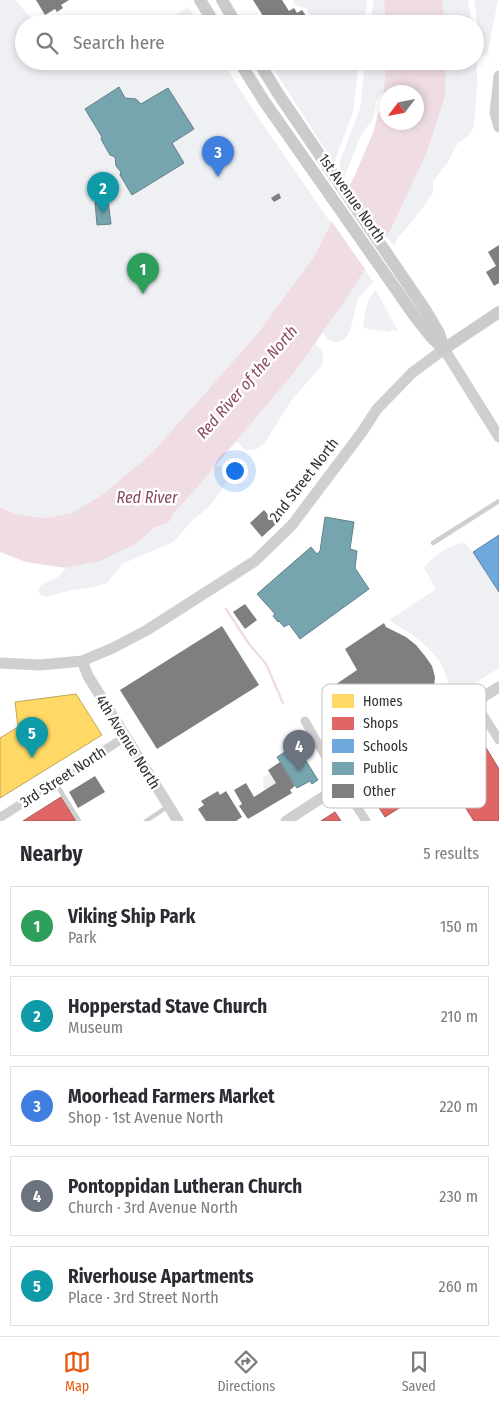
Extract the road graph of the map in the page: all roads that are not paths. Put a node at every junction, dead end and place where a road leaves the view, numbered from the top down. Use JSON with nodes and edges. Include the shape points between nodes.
{"nodes":[{"id":1,"x":200,"y":0,"type":"edge"},
{"id":2,"x":222,"y":0,"type":"edge"},
{"id":3,"x":209,"y":15,"type":"edge"},
{"id":4,"x":231,"y":15,"type":"edge"},
{"id":5,"x":245,"y":70,"type":"edge"},
{"id":6,"x":263,"y":70,"type":"edge"},
{"id":7,"x":499,"y":76,"type":"edge"},
{"id":8,"x":499,"y":127,"type":"edge"},
{"id":9,"x":499,"y":312,"type":"edge"},
{"id":10,"x":421,"y":315,"type":"junction"},
{"id":11,"x":444,"y":350,"type":"junction"},
{"id":12,"x":499,"y":437,"type":"edge"},
{"id":13,"x":499,"y":501,"type":"edge"},
{"id":14,"x":433,"y":543,"type":"dead end"},
{"id":15,"x":82,"y":661,"type":"junction"},
{"id":16,"x":0,"y":663,"type":"edge"},
{"id":17,"x":499,"y":687,"type":"edge"},
{"id":18,"x":486,"y":695,"type":"edge"},
{"id":19,"x":486,"y":719,"type":"edge"},
{"id":20,"x":305,"y":721,"type":"dead end"},
{"id":21,"x":125,"y":738,"type":"junction"},
{"id":22,"x":499,"y":740,"type":"edge"},
{"id":23,"x":322,"y":749,"type":"edge"},
{"id":24,"x":55,"y":782,"type":"junction"},
{"id":25,"x":322,"y":798,"type":"edge"},
{"id":26,"x":168,"y":806,"type":"junction"},
{"id":27,"x":358,"y":808,"type":"edge"},
{"id":28,"x":2,"y":818,"type":"edge"},
{"id":29,"x":79,"y":821,"type":"edge"},
{"id":30,"x":146,"y":821,"type":"edge"},
{"id":31,"x":178,"y":821,"type":"edge"},
{"id":32,"x":286,"y":821,"type":"edge"},
{"id":33,"x":366,"y":821,"type":"edge"}],
"edges":[{"from":1,"to":3,"type":"main road"},
{"from":2,"to":4,"type":"main road"},
{"from":5,"to":10,"type":"main road","name":"1st Avenue North"},
{"from":6,"to":10,"type":"main road","name":"1st Avenue North"},
{"from":7,"to":8,"type":"street","via":[[495,113]]},
{"from":9,"to":11,"type":"main road","name":"2nd Street North"},
{"from":10,"to":11,"type":"main road","name":"1st Avenue North","via":[[432,338]]},
{"from":11,"to":12,"type":"street","name":"1st Avenue North"},
{"from":11,"to":15,"type":"street","name":"2nd Street North","via":[[412,372],[377,409],[292,525],[255,561],[147,630]]},
{"from":13,"to":14,"type":"lane"},
{"from":15,"to":16,"type":"street","name":"2nd Street North","via":[[40,665]]},
{"from":15,"to":21,"type":"street","name":"4th Avenue North"},
{"from":17,"to":18,"type":"street"},
{"from":19,"to":22,"type":"street"},
{"from":20,"to":23,"type":"street"},
{"from":21,"to":24,"type":"street","name":"3rd Street North"},
{"from":21,"to":26,"type":"street","name":"4th Avenue North"},
{"from":24,"to":28,"type":"street","name":"3rd Street North"},
{"from":24,"to":29,"type":"lane"},
{"from":25,"to":32,"type":"street"},
{"from":26,"to":30,"type":"lane"},
{"from":26,"to":31,"type":"street","name":"4th Avenue North"},
{"from":27,"to":33,"type":"street"}]}
